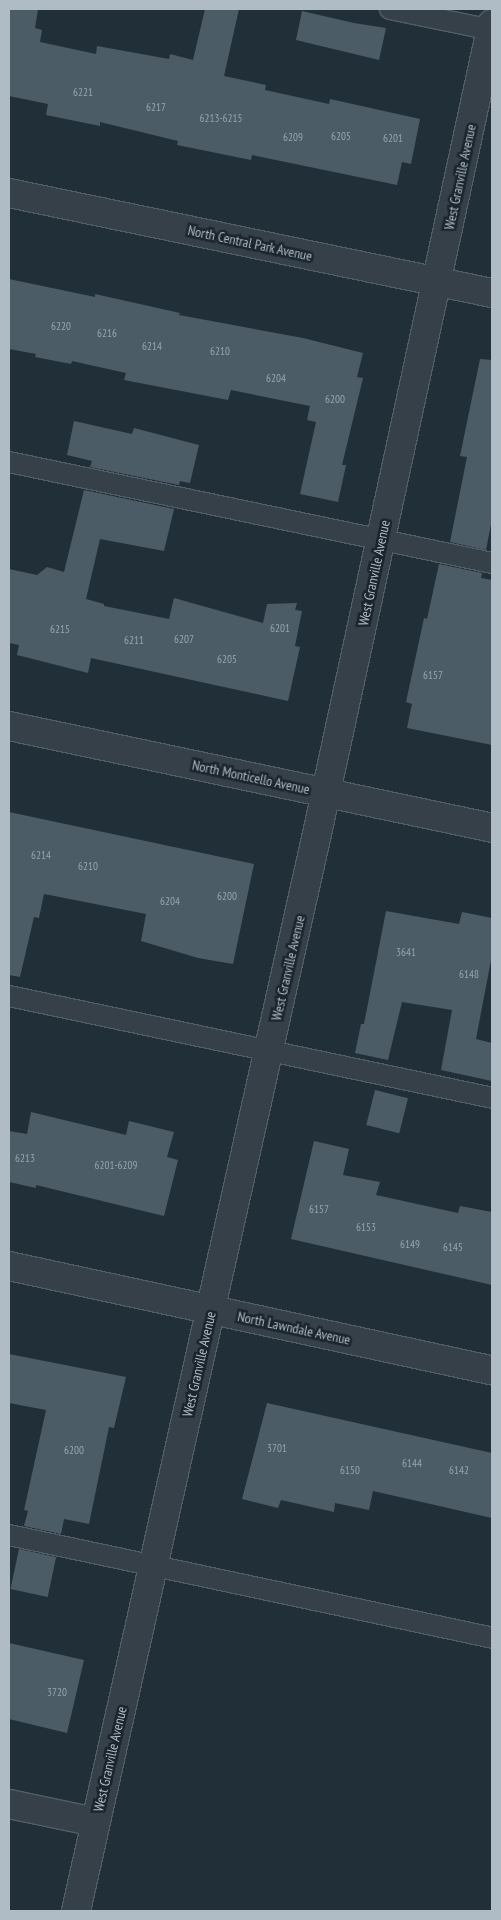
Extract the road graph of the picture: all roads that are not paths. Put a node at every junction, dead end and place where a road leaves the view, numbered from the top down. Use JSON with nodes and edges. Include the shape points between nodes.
{"nodes":[{"id":1,"x":390,"y":9,"type":"edge"},
{"id":2,"x":492,"y":28,"type":"edge"},
{"id":3,"x":9,"y":192,"type":"edge"},
{"id":4,"x":436,"y":282,"type":"junction"},
{"id":5,"x":492,"y":293,"type":"edge"},
{"id":6,"x":9,"y":462,"type":"edge"},
{"id":7,"x":381,"y":540,"type":"junction"},
{"id":8,"x":492,"y":563,"type":"edge"},
{"id":9,"x":9,"y":726,"type":"edge"},
{"id":10,"x":326,"y":793,"type":"junction"},
{"id":11,"x":492,"y":828,"type":"edge"},
{"id":12,"x":9,"y":996,"type":"edge"},
{"id":13,"x":269,"y":1051,"type":"junction"},
{"id":14,"x":492,"y":1098,"type":"edge"},
{"id":15,"x":9,"y":1266,"type":"edge"},
{"id":16,"x":211,"y":1310,"type":"junction"},
{"id":17,"x":492,"y":1370,"type":"edge"},
{"id":18,"x":9,"y":1535,"type":"edge"},
{"id":19,"x":154,"y":1566,"type":"junction"},
{"id":20,"x":492,"y":1638,"type":"edge"},
{"id":21,"x":9,"y":1804,"type":"edge"},
{"id":22,"x":95,"y":1822,"type":"junction"},
{"id":23,"x":76,"y":1911,"type":"edge"}],
"edges":[{"from":1,"to":2,"type":"lane"},
{"from":2,"to":4,"type":"street","name":"West Granville Avenue"},
{"from":3,"to":4,"type":"street","name":"North Central Park Avenue"},
{"from":4,"to":5,"type":"street","name":"North Central Park Avenue"},
{"from":4,"to":7,"type":"street","name":"West Granville Avenue"},
{"from":6,"to":7,"type":"lane"},
{"from":7,"to":8,"type":"lane"},
{"from":7,"to":10,"type":"street","name":"West Granville Avenue"},
{"from":9,"to":10,"type":"street","name":"North Monticello Avenue"},
{"from":10,"to":11,"type":"street","name":"North Monticello Avenue"},
{"from":10,"to":13,"type":"street","name":"West Granville Avenue"},
{"from":12,"to":13,"type":"lane"},
{"from":13,"to":14,"type":"lane"},
{"from":13,"to":16,"type":"street","name":"West Granville Avenue"},
{"from":15,"to":16,"type":"street","name":"North Lawndale Avenue"},
{"from":16,"to":17,"type":"street","name":"North Lawndale Avenue"},
{"from":16,"to":19,"type":"street","name":"West Granville Avenue"},
{"from":18,"to":19,"type":"lane"},
{"from":19,"to":20,"type":"lane"},
{"from":19,"to":22,"type":"street","name":"West Granville Avenue"},
{"from":21,"to":22,"type":"street"},
{"from":22,"to":23,"type":"street","name":"West Granville Avenue"}]}
